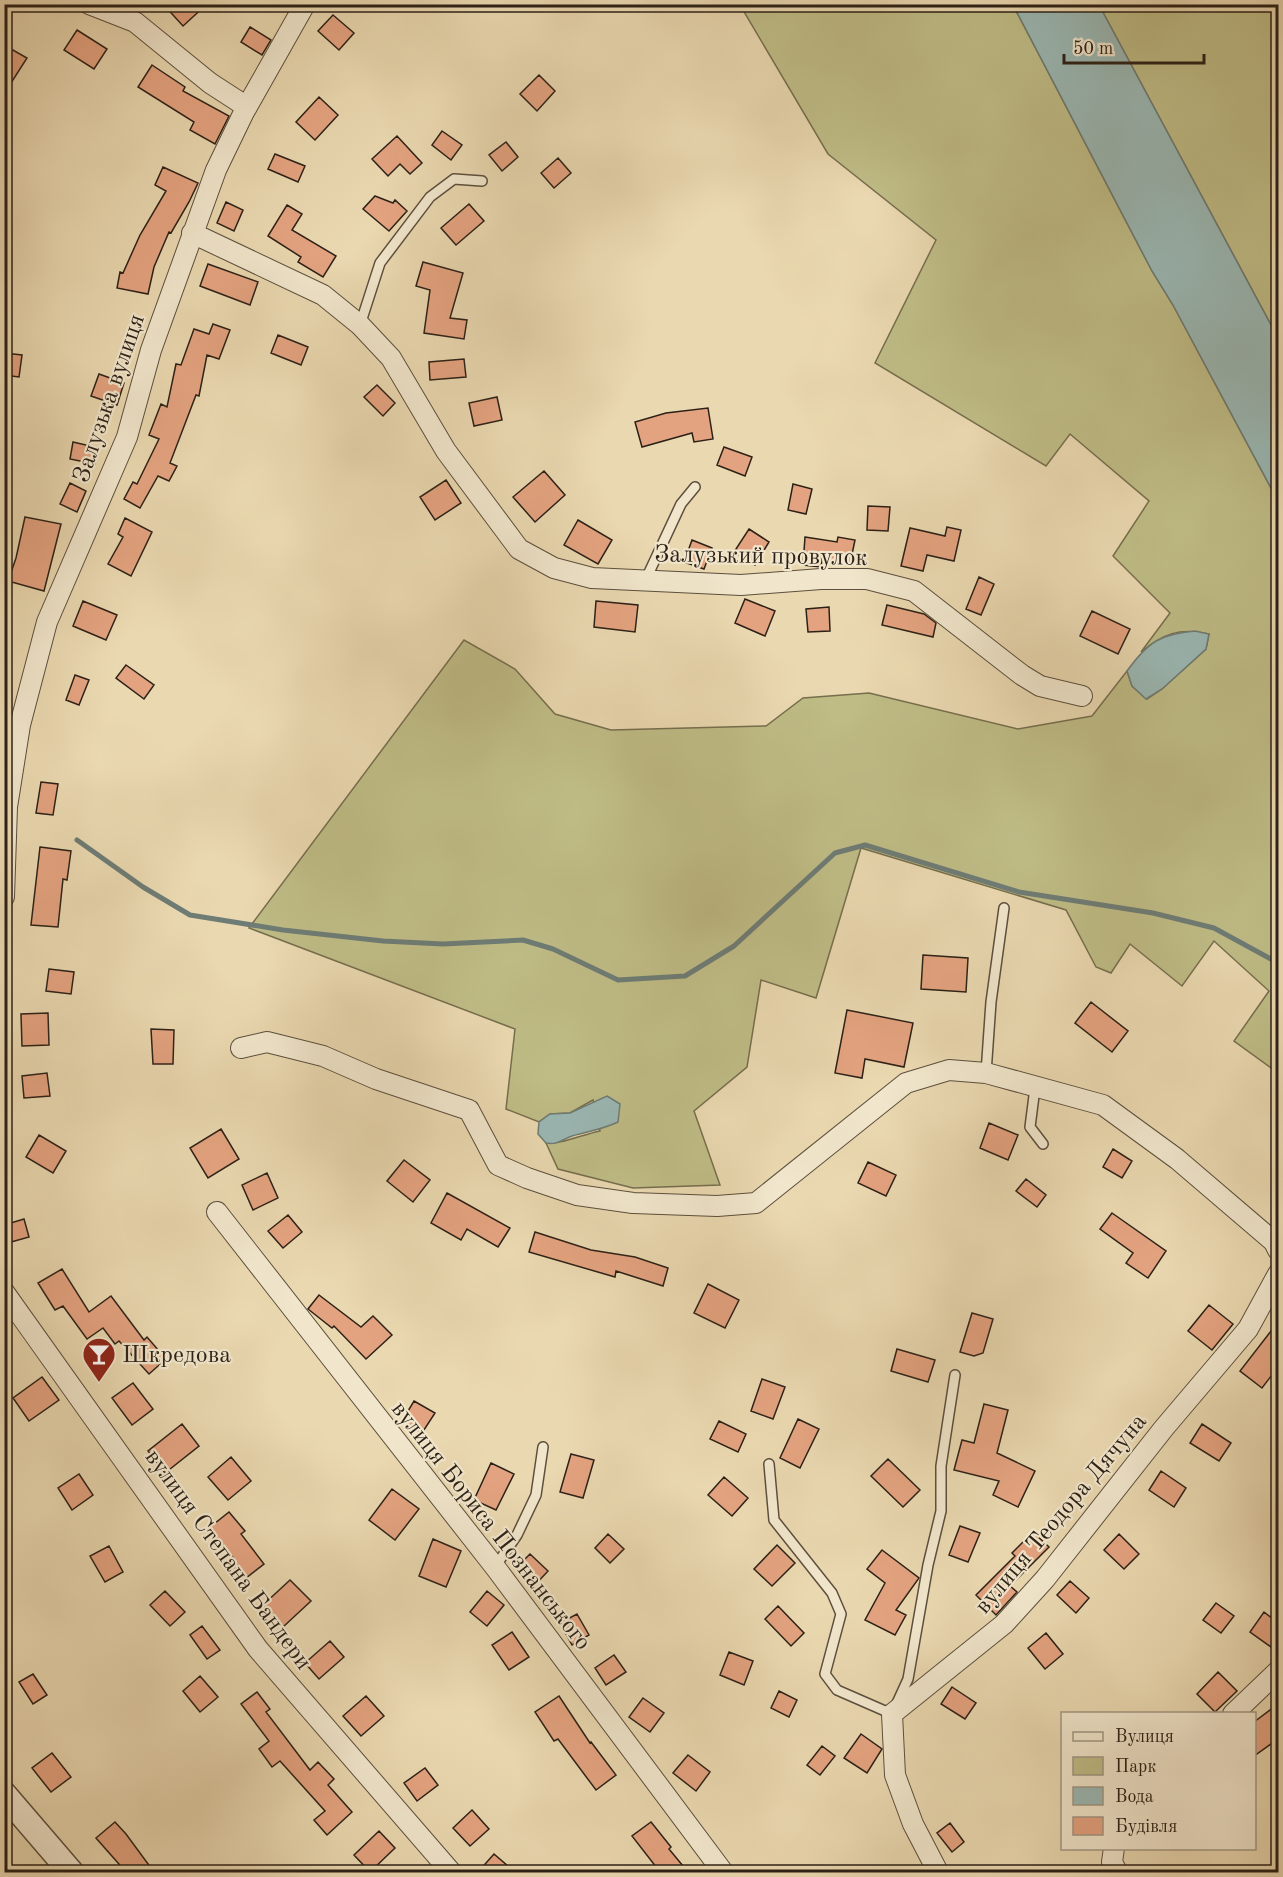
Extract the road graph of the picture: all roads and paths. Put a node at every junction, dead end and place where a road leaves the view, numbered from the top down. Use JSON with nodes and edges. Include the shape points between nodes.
{"nodes":[{"id":1,"x":89,"y":4,"type":"edge"},
{"id":2,"x":305,"y":4,"type":"edge"},
{"id":3,"x":247,"y":107,"type":"junction"},
{"id":4,"x":482,"y":181,"type":"dead end"},
{"id":5,"x":192,"y":233,"type":"junction"},
{"id":6,"x":360,"y":325,"type":"junction"},
{"id":7,"x":695,"y":488,"type":"dead end"},
{"id":8,"x":646,"y":579,"type":"junction"},
{"id":9,"x":1082,"y":696,"type":"dead end"},
{"id":10,"x":4,"y":897,"type":"edge"},
{"id":11,"x":1004,"y":908,"type":"dead end"},
{"id":12,"x":241,"y":1048,"type":"dead end"},
{"id":13,"x":986,"y":1073,"type":"junction"},
{"id":14,"x":1035,"y":1088,"type":"junction"},
{"id":15,"x":1043,"y":1144,"type":"dead end"},
{"id":16,"x":217,"y":1212,"type":"dead end"},
{"id":17,"x":1278,"y":1250,"type":"edge"},
{"id":18,"x":1278,"y":1274,"type":"edge"},
{"id":19,"x":4,"y":1292,"type":"edge"},
{"id":20,"x":955,"y":1375,"type":"dead end"},
{"id":21,"x":543,"y":1447,"type":"dead end"},
{"id":22,"x":770,"y":1464,"type":"dead end"},
{"id":23,"x":495,"y":1567,"type":"junction"},
{"id":24,"x":1278,"y":1671,"type":"edge"},
{"id":25,"x":1234,"y":1712,"type":"edge"},
{"id":26,"x":892,"y":1714,"type":"junction"},
{"id":27,"x":4,"y":1794,"type":"edge"},
{"id":28,"x":1114,"y":1850,"type":"edge"},
{"id":29,"x":71,"y":1872,"type":"edge"},
{"id":30,"x":451,"y":1872,"type":"edge"},
{"id":31,"x":723,"y":1872,"type":"edge"},
{"id":32,"x":938,"y":1872,"type":"edge"},
{"id":33,"x":1117,"y":1872,"type":"edge"}],
"edges":[{"from":1,"to":3,"type":"street","via":[[135,22],[210,83]]},
{"from":2,"to":3,"type":"street","name":"Залузька вулиця"},
{"from":3,"to":5,"type":"street","name":"Залузька вулиця","via":[[216,170]]},
{"from":4,"to":6,"type":"lane","via":[[454,179],[430,197],[380,263]]},
{"from":5,"to":6,"type":"street","name":"Залузький провулок","via":[[323,295]]},
{"from":5,"to":10,"type":"street","name":"Залузька вулиця","via":[[151,350],[127,437],[47,622],[16,749],[7,807]]},
{"from":6,"to":8,"type":"street","name":"Залузький провулок","via":[[391,358],[446,451],[519,549],[554,568],[592,578]]},
{"from":7,"to":8,"type":"lane","via":[[681,504]]},
{"from":8,"to":9,"type":"street","name":"Залузький провулок","via":[[741,585],[867,579],[914,591],[1022,675],[1040,686]]},
{"from":11,"to":13,"type":"lane"},
{"from":12,"to":13,"type":"street","via":[[267,1042],[323,1056],[469,1110],[498,1165],[577,1195],[633,1203],[717,1206],[756,1203],[906,1083],[949,1070]]},
{"from":13,"to":14,"type":"street"},
{"from":14,"to":15,"type":"lane","via":[[1030,1127]]},
{"from":14,"to":17,"type":"street","via":[[1102,1105],[1177,1159],[1274,1242]]},
{"from":16,"to":23,"type":"street","name":"вулиця Бориса Познанського"},
{"from":18,"to":26,"type":"street","name":"вулиця Теодора Дячуна","via":[[1248,1329],[1045,1579],[1004,1624]]},
{"from":19,"to":30,"type":"street","name":"вулиця Степана Бандери","via":[[258,1649]]},
{"from":20,"to":26,"type":"lane","via":[[941,1466],[941,1511],[908,1679]]},
{"from":21,"to":23,"type":"lane","via":[[536,1495],[518,1535]]},
{"from":22,"to":26,"type":"lane","via":[[774,1520],[832,1593],[841,1614],[825,1674],[837,1690]]},
{"from":23,"to":31,"type":"street","name":"вулиця Бориса Познанського"},
{"from":24,"to":25,"type":"street"},
{"from":26,"to":32,"type":"street","via":[[895,1775],[913,1824]]},
{"from":27,"to":29,"type":"street"},
{"from":28,"to":33,"type":"street","via":[[1112,1862]]}]}
